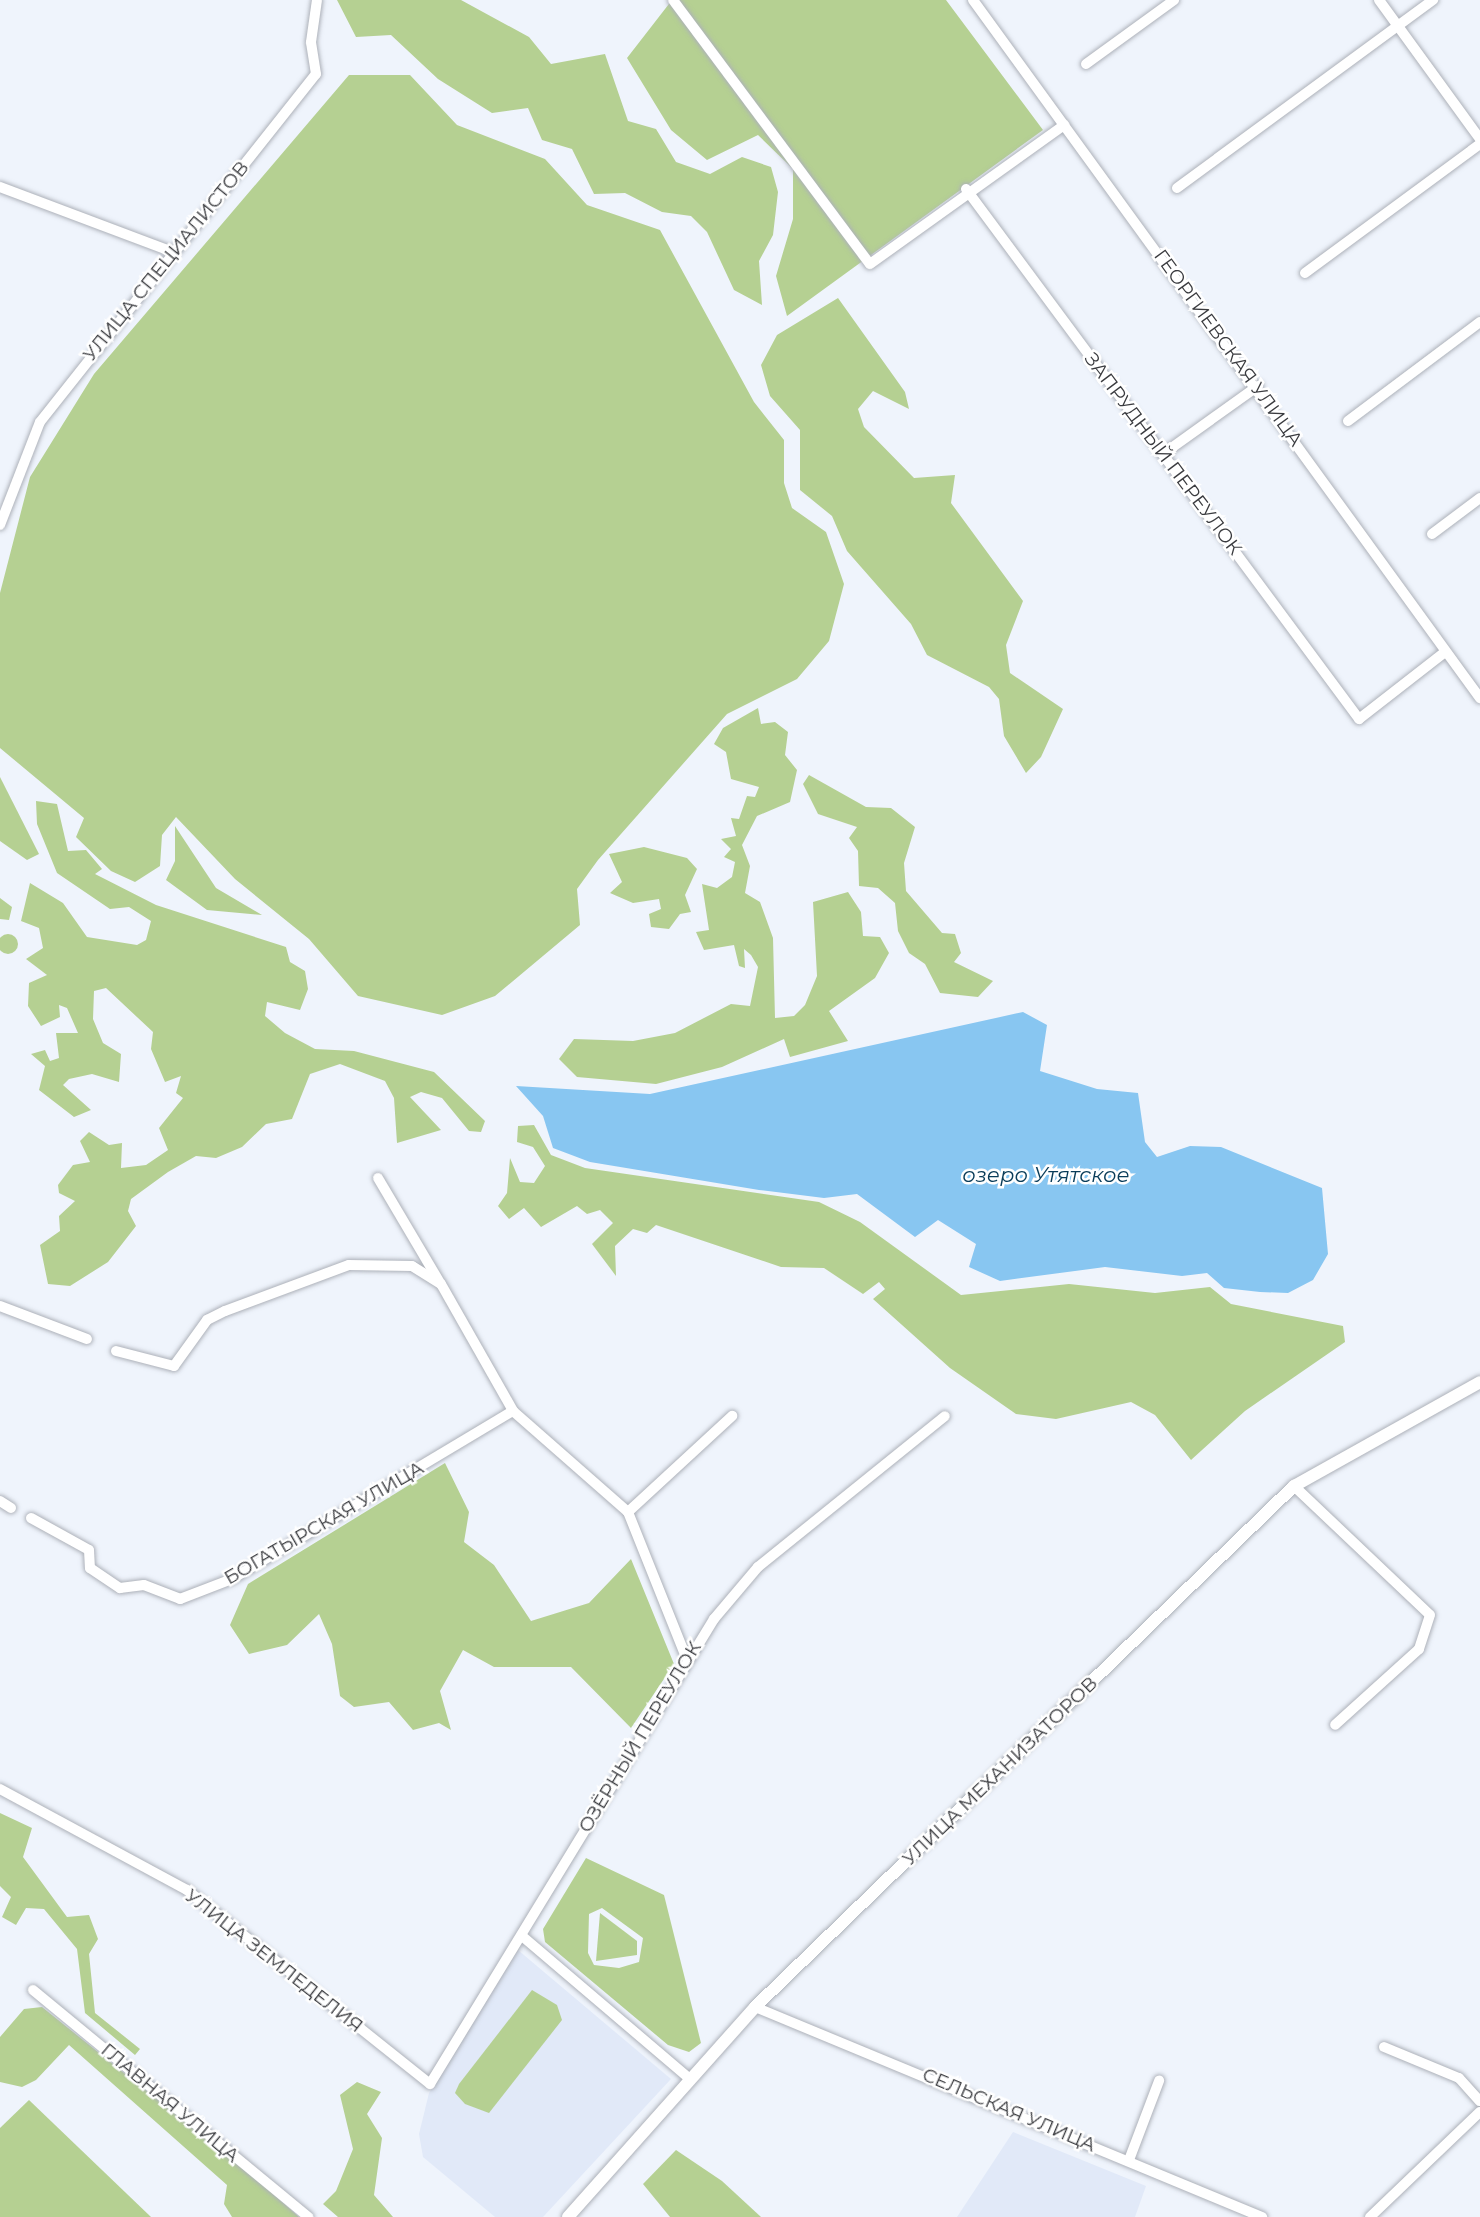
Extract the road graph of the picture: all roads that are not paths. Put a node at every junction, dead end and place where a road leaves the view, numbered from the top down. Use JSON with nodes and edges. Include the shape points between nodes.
{"nodes":[{"id":1,"x":317,"y":0,"type":"edge"},
{"id":2,"x":673,"y":0,"type":"edge"},
{"id":3,"x":972,"y":0,"type":"edge"},
{"id":4,"x":1174,"y":0,"type":"edge"},
{"id":5,"x":1380,"y":0,"type":"edge"},
{"id":6,"x":1433,"y":0,"type":"edge"},
{"id":7,"x":1399,"y":26,"type":"junction"},
{"id":8,"x":1086,"y":64,"type":"dead end"},
{"id":9,"x":1064,"y":125,"type":"junction"},
{"id":10,"x":1480,"y":142,"type":"edge"},
{"id":11,"x":0,"y":187,"type":"edge"},
{"id":12,"x":1177,"y":188,"type":"dead end"},
{"id":13,"x":966,"y":189,"type":"junction"},
{"id":14,"x":173,"y":252,"type":"junction"},
{"id":15,"x":1304,"y":273,"type":"dead end"},
{"id":16,"x":1480,"y":322,"type":"edge"},
{"id":17,"x":1258,"y":386,"type":"junction"},
{"id":18,"x":1348,"y":421,"type":"dead end"},
{"id":19,"x":1163,"y":454,"type":"junction"},
{"id":20,"x":1480,"y":498,"type":"edge"},
{"id":21,"x":0,"y":525,"type":"edge"},
{"id":22,"x":1432,"y":534,"type":"dead end"},
{"id":23,"x":1445,"y":652,"type":"junction"},
{"id":24,"x":1480,"y":698,"type":"edge"},
{"id":25,"x":378,"y":1178,"type":"dead end"},
{"id":26,"x":441,"y":1284,"type":"junction"},
{"id":27,"x":0,"y":1306,"type":"edge"},
{"id":28,"x":87,"y":1339,"type":"dead end"},
{"id":29,"x":117,"y":1351,"type":"dead end"},
{"id":30,"x":1480,"y":1382,"type":"edge"},
{"id":31,"x":513,"y":1411,"type":"junction"},
{"id":32,"x":732,"y":1416,"type":"dead end"},
{"id":33,"x":945,"y":1416,"type":"dead end"},
{"id":34,"x":1294,"y":1486,"type":"junction"},
{"id":35,"x":0,"y":1501,"type":"edge"},
{"id":36,"x":11,"y":1508,"type":"dead end"},
{"id":37,"x":628,"y":1512,"type":"junction"},
{"id":38,"x":31,"y":1518,"type":"dead end"},
{"id":39,"x":686,"y":1657,"type":"junction"},
{"id":40,"x":1335,"y":1725,"type":"dead end"},
{"id":41,"x":0,"y":1789,"type":"edge"},
{"id":42,"x":522,"y":1936,"type":"junction"},
{"id":43,"x":33,"y":1990,"type":"dead end"},
{"id":44,"x":755,"y":2007,"type":"junction"},
{"id":45,"x":1384,"y":2047,"type":"dead end"},
{"id":46,"x":690,"y":2078,"type":"junction"},
{"id":47,"x":1158,"y":2081,"type":"dead end"},
{"id":48,"x":430,"y":2084,"type":"joint"},
{"id":49,"x":1480,"y":2101,"type":"edge"},
{"id":50,"x":1480,"y":2112,"type":"edge"},
{"id":51,"x":1129,"y":2160,"type":"junction"},
{"id":52,"x":308,"y":2217,"type":"edge"},
{"id":53,"x":568,"y":2217,"type":"edge"},
{"id":54,"x":1262,"y":2217,"type":"edge"},
{"id":55,"x":1370,"y":2217,"type":"edge"}],
"edges":[{"from":1,"to":14,"type":"street","name":"УЛИЦА СПЕЦИАЛИСТОВ","via":[[311,42],[316,74]]},
{"from":2,"to":13,"type":"street","via":[[870,264]]},
{"from":3,"to":9,"type":"street","name":"ГЕОРГИЕВСКАЯ УЛИЦА"},
{"from":4,"to":8,"type":"street"},
{"from":5,"to":7,"type":"street"},
{"from":6,"to":7,"type":"street"},
{"from":7,"to":10,"type":"street"},
{"from":7,"to":12,"type":"street"},
{"from":9,"to":13,"type":"street"},
{"from":9,"to":17,"type":"street","name":"ГЕОРГИЕВСКАЯ УЛИЦА"},
{"from":10,"to":15,"type":"street"},
{"from":11,"to":14,"type":"street"},
{"from":13,"to":19,"type":"street","name":"ЗАПРУДНЫЙ ПЕРЕУЛОК"},
{"from":14,"to":21,"type":"street","name":"УЛИЦА СПЕЦИАЛИСТОВ","via":[[40,422]]},
{"from":16,"to":18,"type":"street"},
{"from":17,"to":19,"type":"street"},
{"from":17,"to":23,"type":"street","name":"ГЕОРГИЕВСКАЯ УЛИЦА"},
{"from":19,"to":23,"type":"street","name":"ЗАПРУДНЫЙ ПЕРЕУЛОК","via":[[1359,719]]},
{"from":20,"to":22,"type":"street"},
{"from":23,"to":24,"type":"street","name":"ГЕОРГИЕВСКАЯ УЛИЦА"},
{"from":25,"to":26,"type":"street"},
{"from":26,"to":29,"type":"street","via":[[412,1266],[349,1265],[207,1320],[174,1366]]},
{"from":26,"to":31,"type":"street"},
{"from":27,"to":28,"type":"street"},
{"from":30,"to":34,"type":"street","name":"УЛИЦА МЕХАНИЗАТОРОВ"},
{"from":31,"to":37,"type":"street"},
{"from":31,"to":38,"type":"street","name":"БОГАТЫРСКАЯ УЛИЦА","via":[[232,1579],[180,1599],[144,1585],[120,1588],[90,1568],[89,1550]]},
{"from":32,"to":37,"type":"street"},
{"from":33,"to":39,"type":"street","name":"ОЗЁРНЫЙ ПЕРЕУЛОК","via":[[758,1567]]},
{"from":34,"to":40,"type":"street","via":[[1430,1615],[1419,1649]]},
{"from":34,"to":44,"type":"street","name":"УЛИЦА МЕХАНИЗАТОРОВ"},
{"from":35,"to":36,"type":"street"},
{"from":37,"to":39,"type":"street"},
{"from":39,"to":42,"type":"street","name":"ОЗЁРНЫЙ ПЕРЕУЛОК"},
{"from":41,"to":48,"type":"street","name":"УЛИЦА ЗЕМЛЕДЕЛИЯ","via":[[187,1890]]},
{"from":42,"to":46,"type":"street"},
{"from":42,"to":48,"type":"street","name":"ОЗЁРНЫЙ ПЕРЕУЛОК"},
{"from":43,"to":52,"type":"street","name":"ГЛАВНАЯ УЛИЦА"},
{"from":44,"to":46,"type":"street","name":"УЛИЦА МЕХАНИЗАТОРОВ"},
{"from":44,"to":51,"type":"street","name":"СЕЛЬСКАЯ УЛИЦА"},
{"from":45,"to":49,"type":"street","via":[[1459,2078]]},
{"from":46,"to":53,"type":"street","name":"УЛИЦА МЕХАНИЗАТОРОВ"},
{"from":47,"to":51,"type":"street"},
{"from":50,"to":55,"type":"street"},
{"from":51,"to":54,"type":"street","name":"СЕЛЬСКАЯ УЛИЦА"}]}
